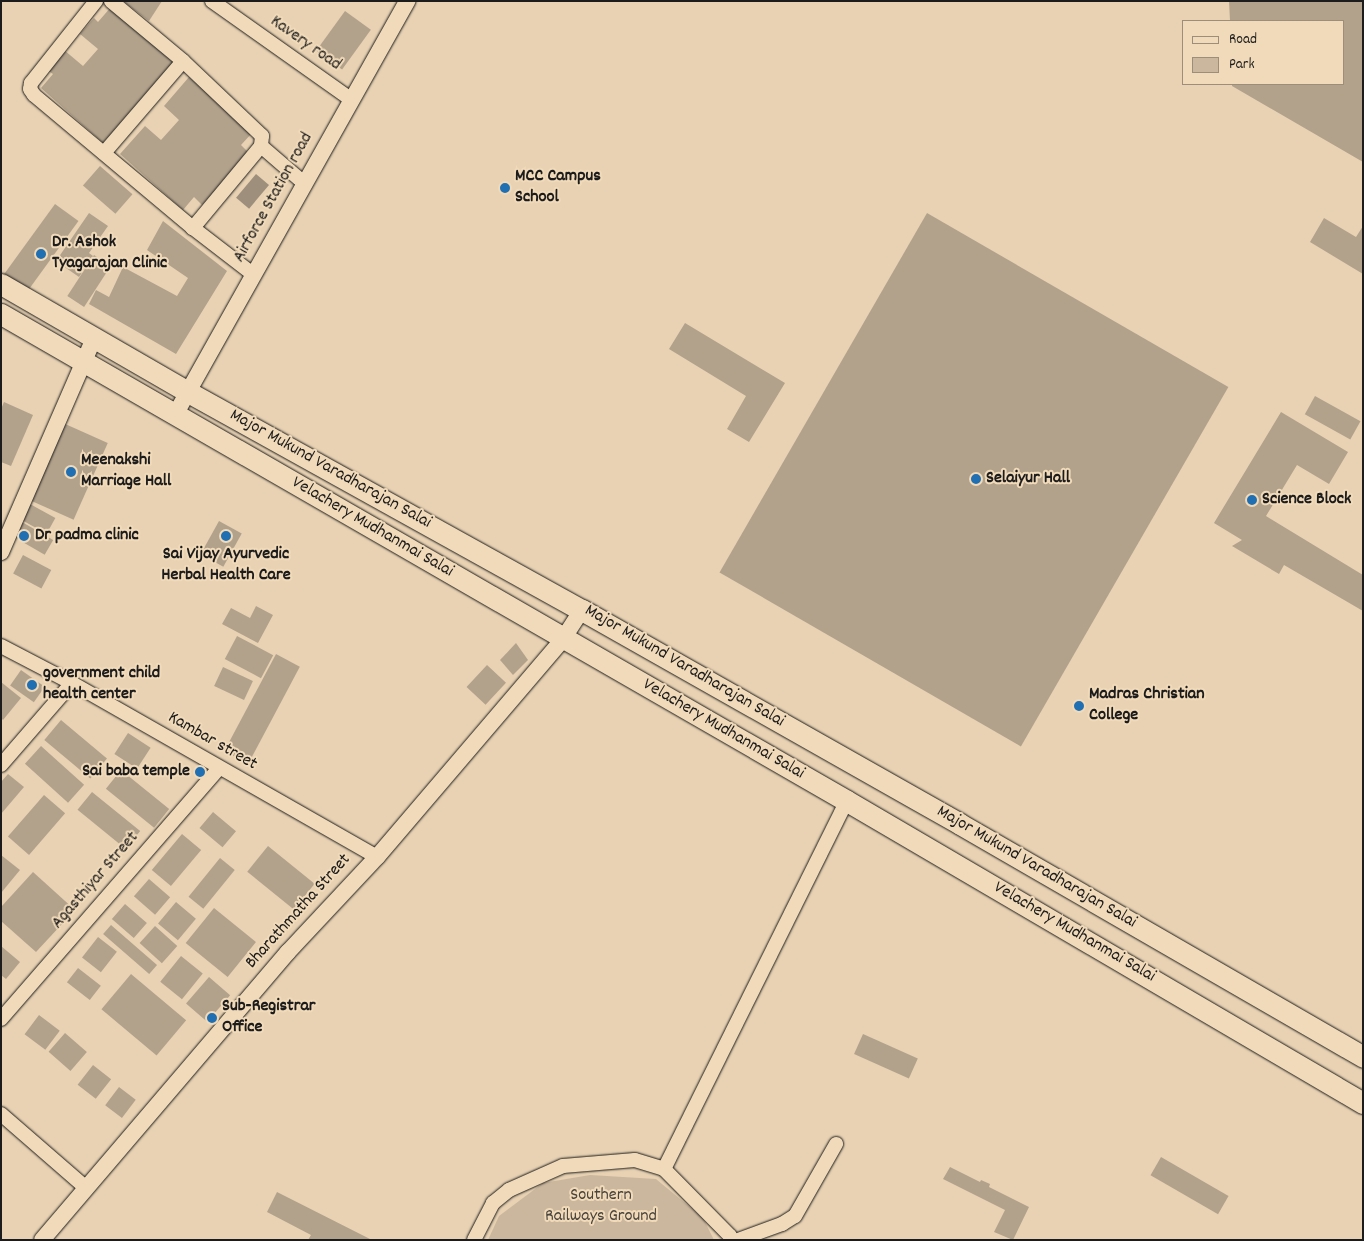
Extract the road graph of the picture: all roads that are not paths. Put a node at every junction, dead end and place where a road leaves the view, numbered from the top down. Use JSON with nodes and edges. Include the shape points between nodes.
{"nodes":[{"id":1,"x":96,"y":1,"type":"edge"},
{"id":2,"x":111,"y":1,"type":"edge"},
{"id":3,"x":407,"y":1,"type":"edge"},
{"id":4,"x":220,"y":4,"type":"edge"},
{"id":5,"x":182,"y":61,"type":"junction"},
{"id":6,"x":352,"y":100,"type":"junction"},
{"id":7,"x":261,"y":146,"type":"junction"},
{"id":8,"x":104,"y":153,"type":"junction"},
{"id":9,"x":305,"y":184,"type":"junction"},
{"id":10,"x":193,"y":228,"type":"junction"},
{"id":11,"x":254,"y":275,"type":"junction"},
{"id":12,"x":1,"y":284,"type":"edge"},
{"id":13,"x":1,"y":314,"type":"edge"},
{"id":14,"x":94,"y":338,"type":"junction"},
{"id":15,"x":82,"y":360,"type":"junction"},
{"id":16,"x":188,"y":392,"type":"junction"},
{"id":17,"x":176,"y":415,"type":"junction"},
{"id":18,"x":1,"y":552,"type":"edge"},
{"id":19,"x":582,"y":610,"type":"junction"},
{"id":20,"x":564,"y":639,"type":"junction"},
{"id":21,"x":1,"y":646,"type":"edge"},
{"id":22,"x":72,"y":683,"type":"junction"},
{"id":23,"x":1,"y":765,"type":"edge"},
{"id":24,"x":218,"y":768,"type":"junction"},
{"id":25,"x":847,"y":801,"type":"junction"},
{"id":26,"x":377,"y":857,"type":"junction"},
{"id":27,"x":1,"y":1018,"type":"edge"},
{"id":28,"x":1363,"y":1057,"type":"edge"},
{"id":29,"x":1363,"y":1102,"type":"edge"},
{"id":30,"x":1,"y":1114,"type":"edge"},
{"id":31,"x":836,"y":1144,"type":"dead end"},
{"id":32,"x":664,"y":1169,"type":"junction"},
{"id":33,"x":86,"y":1188,"type":"junction"},
{"id":34,"x":42,"y":1240,"type":"edge"},
{"id":35,"x":474,"y":1240,"type":"edge"},
{"id":36,"x":732,"y":1240,"type":"edge"},
{"id":37,"x":738,"y":1240,"type":"edge"}],
"edges":[{"from":1,"to":8,"type":"street","via":[[31,83],[30,89]]},
{"from":2,"to":5,"type":"street"},
{"from":3,"to":6,"type":"street","name":"Airforce Station road"},
{"from":4,"to":6,"type":"street","name":"Kavery road"},
{"from":5,"to":7,"type":"street","via":[[262,136]]},
{"from":5,"to":8,"type":"street"},
{"from":6,"to":9,"type":"street","name":"Airforce Station road"},
{"from":7,"to":9,"type":"street"},
{"from":7,"to":10,"type":"street"},
{"from":8,"to":10,"type":"street"},
{"from":9,"to":11,"type":"street","name":"Airforce Station road"},
{"from":10,"to":11,"type":"street"},
{"from":11,"to":16,"type":"street","name":"Airforce Station road"},
{"from":12,"to":14,"type":"main road","name":"Major Mukund Varadharajan Salai"},
{"from":13,"to":15,"type":"main road"},
{"from":14,"to":15,"type":"street"},
{"from":14,"to":16,"type":"main road","name":"Major Mukund Varadharajan Salai"},
{"from":15,"to":17,"type":"main road","name":"Velachery Mudhanmai Salai"},
{"from":15,"to":18,"type":"street"},
{"from":16,"to":17,"type":"street","name":"Airforce Station road"},
{"from":16,"to":19,"type":"main road","name":"Major Mukund Varadharajan Salai"},
{"from":17,"to":20,"type":"main road","name":"Velachery Mudhanmai Salai"},
{"from":19,"to":20,"type":"street","name":"Bharathmatha Street"},
{"from":19,"to":28,"type":"main road","name":"Major Mukund Varadharajan Salai"},
{"from":20,"to":25,"type":"main road","name":"Velachery Mudhanmai Salai"},
{"from":20,"to":26,"type":"street","name":"Bharathmatha Street"},
{"from":21,"to":22,"type":"street","name":"Kambar street"},
{"from":22,"to":23,"type":"street"},
{"from":22,"to":24,"type":"street","name":"Kambar street"},
{"from":24,"to":26,"type":"street","name":"Kambar street"},
{"from":24,"to":27,"type":"street","name":"Agasthiyar Street"},
{"from":25,"to":29,"type":"main road","name":"Velachery Mudhanmai Salai"},
{"from":25,"to":32,"type":"street"},
{"from":26,"to":33,"type":"street","name":"Bharathmatha Street","via":[[288,952]]},
{"from":30,"to":33,"type":"street"},
{"from":31,"to":37,"type":"street","via":[[796,1216]]},
{"from":32,"to":35,"type":"street","via":[[635,1160],[563,1166],[509,1190],[493,1203]]},
{"from":32,"to":36,"type":"street"},
{"from":33,"to":34,"type":"street","name":"Bharathmatha Street"}]}
